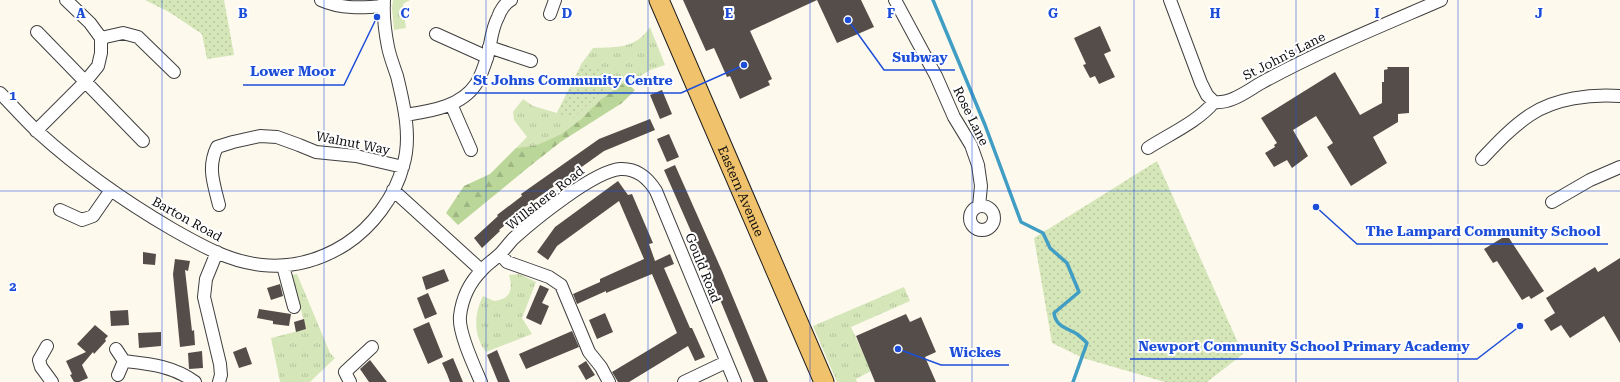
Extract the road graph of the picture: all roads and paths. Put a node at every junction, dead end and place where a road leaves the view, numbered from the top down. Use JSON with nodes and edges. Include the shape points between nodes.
{"nodes":[{"id":1,"x":66,"y":0,"type":"edge"},
{"id":2,"x":321,"y":0,"type":"edge"},
{"id":3,"x":511,"y":0,"type":"edge"},
{"id":4,"x":554,"y":0,"type":"edge"},
{"id":5,"x":659,"y":0,"type":"edge"},
{"id":6,"x":895,"y":0,"type":"edge"},
{"id":7,"x":1170,"y":0,"type":"edge"},
{"id":8,"x":1441,"y":0,"type":"edge"},
{"id":9,"x":384,"y":3,"type":"edge"},
{"id":10,"x":550,"y":14,"type":"dead end"},
{"id":11,"x":37,"y":32,"type":"dead end"},
{"id":12,"x":436,"y":34,"type":"dead end"},
{"id":13,"x":101,"y":38,"type":"junction"},
{"id":14,"x":488,"y":52,"type":"junction"},
{"id":15,"x":531,"y":61,"type":"dead end"},
{"id":16,"x":174,"y":72,"type":"dead end"},
{"id":17,"x":85,"y":82,"type":"junction"},
{"id":18,"x":0,"y":93,"type":"edge"},
{"id":19,"x":1620,"y":96,"type":"edge"},
{"id":20,"x":1214,"y":102,"type":"junction"},
{"id":21,"x":451,"y":104,"type":"junction"},
{"id":22,"x":405,"y":115,"type":"junction"},
{"id":23,"x":36,"y":130,"type":"junction"},
{"id":24,"x":143,"y":141,"type":"dead end"},
{"id":25,"x":1148,"y":148,"type":"dead end"},
{"id":26,"x":472,"y":150,"type":"dead end"},
{"id":27,"x":1482,"y":159,"type":"dead end"},
{"id":28,"x":403,"y":167,"type":"junction"},
{"id":29,"x":1620,"y":167,"type":"edge"},
{"id":30,"x":636,"y":172,"type":"joint"},
{"id":31,"x":111,"y":190,"type":"junction"},
{"id":32,"x":393,"y":190,"type":"junction"},
{"id":33,"x":1552,"y":202,"type":"dead end"},
{"id":34,"x":219,"y":205,"type":"dead end"},
{"id":35,"x":979,"y":206,"type":"dead end"},
{"id":36,"x":60,"y":210,"type":"dead end"},
{"id":37,"x":217,"y":252,"type":"junction"},
{"id":38,"x":500,"y":254,"type":"junction"},
{"id":39,"x":283,"y":266,"type":"junction"},
{"id":40,"x":481,"y":270,"type":"junction"},
{"id":41,"x":294,"y":307,"type":"dead end"},
{"id":42,"x":47,"y":346,"type":"dead end"},
{"id":43,"x":372,"y":347,"type":"dead end"},
{"id":44,"x":116,"y":349,"type":"dead end"},
{"id":45,"x":124,"y":361,"type":"junction"},
{"id":46,"x":726,"y":362,"type":"junction"},
{"id":47,"x":118,"y":375,"type":"dead end"},
{"id":48,"x":52,"y":382,"type":"edge"},
{"id":49,"x":195,"y":382,"type":"edge"},
{"id":50,"x":219,"y":382,"type":"edge"},
{"id":51,"x":350,"y":382,"type":"edge"},
{"id":52,"x":481,"y":382,"type":"edge"},
{"id":53,"x":609,"y":382,"type":"edge"},
{"id":54,"x":684,"y":382,"type":"edge"},
{"id":55,"x":736,"y":382,"type":"edge"},
{"id":56,"x":824,"y":382,"type":"edge"}],
"edges":[{"from":1,"to":13,"type":"street","via":[[90,23]]},
{"from":2,"to":9,"type":"street","via":[[336,6],[349,7]]},
{"from":3,"to":14,"type":"street","via":[[499,13]]},
{"from":4,"to":10,"type":"street"},
{"from":5,"to":56,"type":"main road","name":"Eastern Avenue"},
{"from":6,"to":35,"type":"street","name":"Rose Lane","via":[[936,76],[954,117],[971,145],[978,165],[981,186]]},
{"from":7,"to":20,"type":"street","via":[[1201,83]]},
{"from":8,"to":20,"type":"street","name":"St John's Lane","via":[[1328,49],[1228,101]]},
{"from":9,"to":22,"type":"street","name":"Barton Road","via":[[388,48]]},
{"from":11,"to":17,"type":"street"},
{"from":12,"to":14,"type":"street"},
{"from":13,"to":16,"type":"street","via":[[123,33],[138,37]]},
{"from":13,"to":17,"type":"street","via":[[98,66]]},
{"from":14,"to":15,"type":"street"},
{"from":14,"to":21,"type":"street","via":[[476,84],[465,96]]},
{"from":17,"to":23,"type":"street"},
{"from":17,"to":24,"type":"street"},
{"from":18,"to":23,"type":"street","name":"Barton Road"},
{"from":19,"to":27,"type":"street","via":[[1605,95],[1555,103],[1531,114],[1504,135]]},
{"from":20,"to":25,"type":"street","via":[[1210,108]]},
{"from":21,"to":22,"type":"street","via":[[431,111]]},
{"from":21,"to":26,"type":"street"},
{"from":22,"to":28,"type":"street","name":"Barton Road","via":[[407,134]]},
{"from":23,"to":31,"type":"street","name":"Barton Road"},
{"from":28,"to":32,"type":"street","name":"Barton Road"},
{"from":28,"to":34,"type":"street","name":"Walnut Way","via":[[356,156],[316,152],[277,137],[260,136],[217,147],[212,158],[212,175]]},
{"from":29,"to":33,"type":"street","via":[[1590,180]]},
{"from":30,"to":38,"type":"street","name":"Willshere Road","via":[[620,169],[598,175],[546,212]]},
{"from":30,"to":46,"type":"street","name":"Gould Road","via":[[649,180],[656,191]]},
{"from":31,"to":36,"type":"street","via":[[93,216],[82,220]]},
{"from":31,"to":37,"type":"street","name":"Barton Road","via":[[193,241]]},
{"from":32,"to":39,"type":"street","name":"Barton Road","via":[[382,209],[356,238],[322,256]]},
{"from":32,"to":40,"type":"street"},
{"from":37,"to":39,"type":"street","name":"Barton Road","via":[[240,261]]},
{"from":37,"to":50,"type":"street","via":[[206,279],[204,297],[220,364]]},
{"from":38,"to":40,"type":"street","name":"Willshere Road"},
{"from":38,"to":53,"type":"street","via":[[507,262],[549,277],[561,285],[589,352]]},
{"from":39,"to":41,"type":"street"},
{"from":40,"to":52,"type":"street","name":"Willshere Road","via":[[464,297],[460,318],[465,345]]},
{"from":42,"to":48,"type":"street","via":[[39,360]]},
{"from":43,"to":51,"type":"street","via":[[345,372]]},
{"from":44,"to":45,"type":"street"},
{"from":45,"to":47,"type":"street"},
{"from":45,"to":49,"type":"street","via":[[164,366],[184,374]]},
{"from":46,"to":54,"type":"street"},
{"from":46,"to":55,"type":"street","name":"Gould Road"}]}
